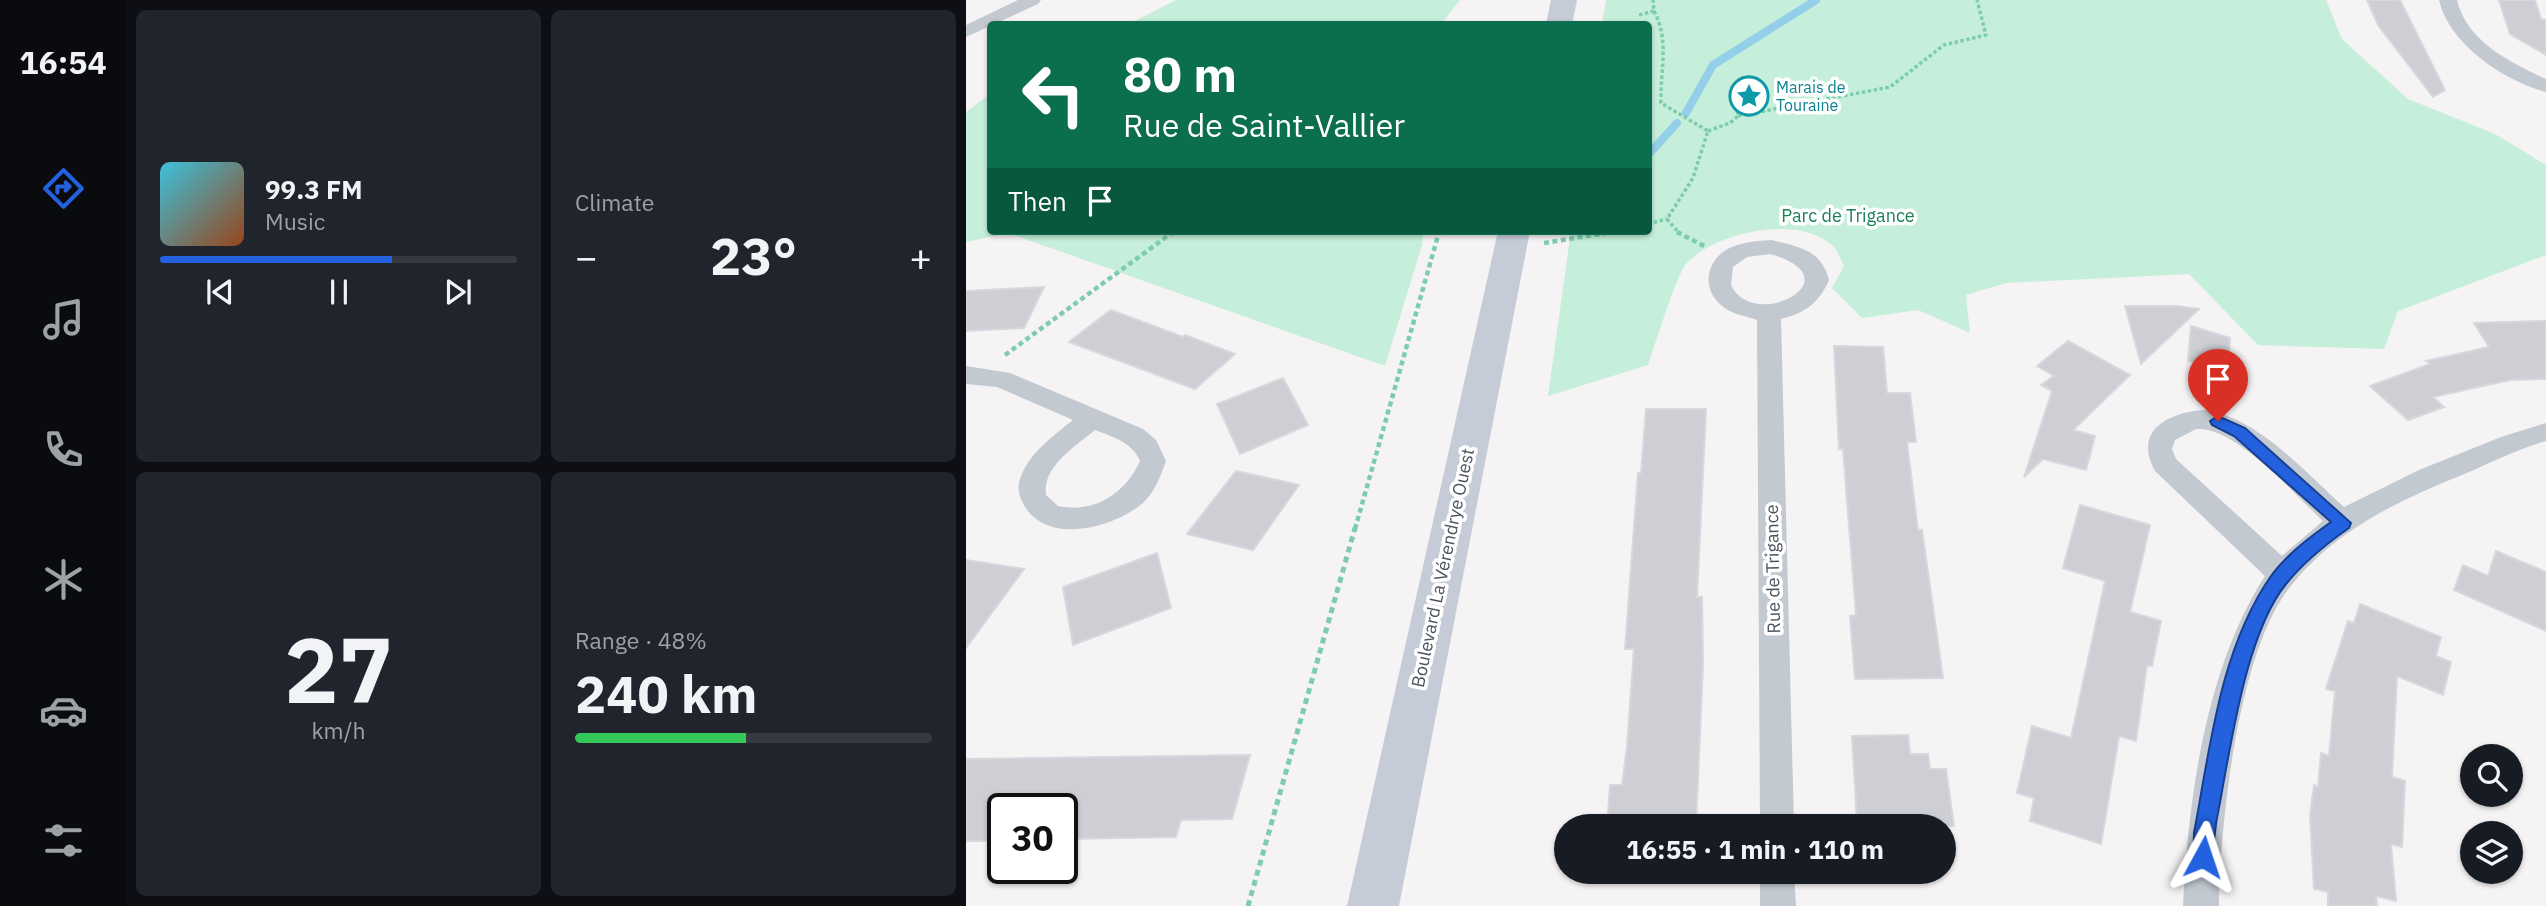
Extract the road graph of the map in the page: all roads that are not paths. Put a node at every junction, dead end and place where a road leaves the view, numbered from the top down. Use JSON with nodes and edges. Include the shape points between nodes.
{"nodes":[{"id":1,"x":1032,"y":0,"type":"edge"},
{"id":2,"x":1564,"y":0,"type":"edge"},
{"id":3,"x":2448,"y":0,"type":"edge"},
{"id":4,"x":990,"y":21,"type":"edge"},
{"id":5,"x":1560,"y":21,"type":"edge"},
{"id":6,"x":987,"y":22,"type":"edge"},
{"id":7,"x":966,"y":33,"type":"edge"},
{"id":8,"x":2546,"y":86,"type":"edge"},
{"id":9,"x":1512,"y":240,"type":"edge"},
{"id":10,"x":1769,"y":312,"type":"junction"},
{"id":11,"x":972,"y":375,"type":"edge"},
{"id":12,"x":1092,"y":418,"type":"junction"},
{"id":13,"x":2546,"y":432,"type":"edge"},
{"id":14,"x":2343,"y":523,"type":"junction"},
{"id":15,"x":2283,"y":575,"type":"junction"},
{"id":16,"x":1777,"y":814,"type":"edge"},
{"id":17,"x":1777,"y":884,"type":"edge"},
{"id":18,"x":1373,"y":906,"type":"edge"},
{"id":19,"x":1778,"y":906,"type":"edge"},
{"id":20,"x":2201,"y":906,"type":"edge"}],
"edges":[{"from":1,"to":4,"type":"street"},
{"from":2,"to":5,"type":"main road"},
{"from":3,"to":8,"type":"street","via":[[2451,15],[2465,35],[2507,67]]},
{"from":6,"to":7,"type":"street"},
{"from":9,"to":18,"type":"main road","name":"Boulevard La Vérendrye Ouest"},
{"from":10,"to":10,"type":"street","via":[[1753,311],[1726,298],[1717,278],[1728,259],[1747,250],[1771,247],[1802,255],[1812,264],[1818,274],[1812,296],[1794,307]]},
{"from":10,"to":16,"type":"street","name":"Rue de Trigance"},
{"from":11,"to":12,"type":"street","via":[[1001,379]]},
{"from":12,"to":12,"type":"street","via":[[1035,475],[1031,488],[1040,510],[1076,519],[1097,515],[1126,500],[1146,479],[1153,461],[1147,447],[1134,436]]},
{"from":13,"to":14,"type":"street","via":[[2403,486]]},
{"from":14,"to":15,"type":"street","via":[[2316,541]]},
{"from":14,"to":15,"type":"street","via":[[2239,432],[2218,421],[2197,419],[2163,435],[2159,449],[2164,464]]},
{"from":15,"to":20,"type":"street","via":[[2252,629],[2235,681],[2204,833]]},
{"from":17,"to":19,"type":"street"}]}
